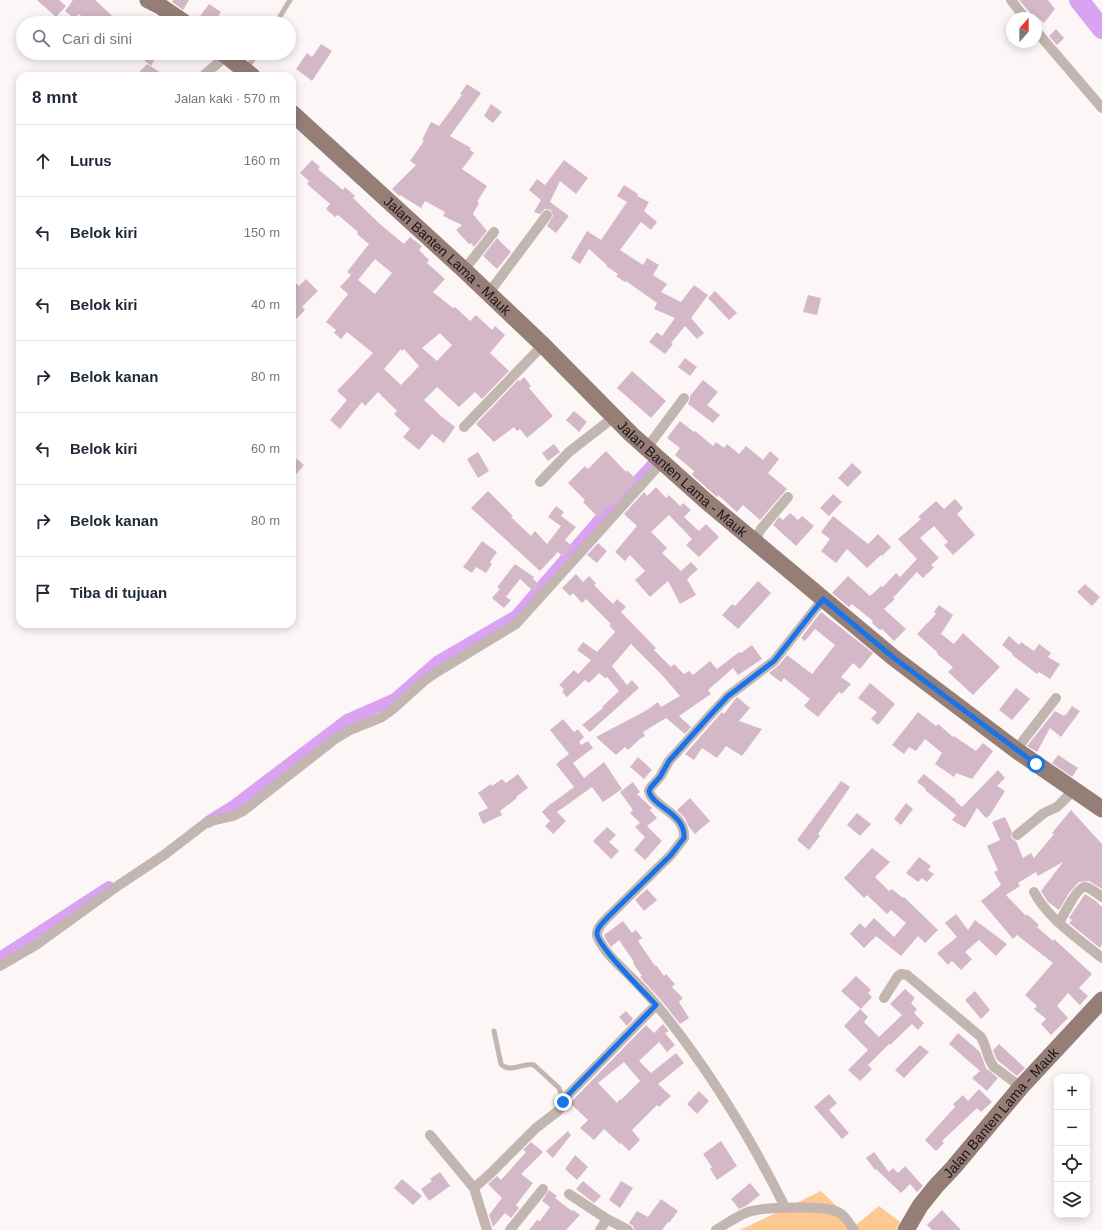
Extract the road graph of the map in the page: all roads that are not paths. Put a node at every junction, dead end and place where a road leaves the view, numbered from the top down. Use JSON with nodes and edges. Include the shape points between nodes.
{"nodes":[{"id":1,"x":148,"y":0,"type":"edge"},
{"id":2,"x":290,"y":0,"type":"edge"},
{"id":3,"x":1011,"y":0,"type":"edge"},
{"id":4,"x":1020,"y":12,"type":"edge"},
{"id":5,"x":175,"y":16,"type":"edge"},
{"id":6,"x":280,"y":16,"type":"edge"},
{"id":7,"x":1042,"y":38,"type":"edge"},
{"id":8,"x":219,"y":60,"type":"edge"},
{"id":9,"x":232,"y":60,"type":"edge"},
{"id":10,"x":254,"y":60,"type":"edge"},
{"id":11,"x":207,"y":72,"type":"edge"},
{"id":12,"x":247,"y":72,"type":"edge"},
{"id":13,"x":248,"y":72,"type":"edge"},
{"id":14,"x":1102,"y":108,"type":"edge"},
{"id":15,"x":296,"y":117,"type":"edge"},
{"id":16,"x":547,"y":215,"type":"dead end"},
{"id":17,"x":494,"y":232,"type":"dead end"},
{"id":18,"x":464,"y":270,"type":"junction"},
{"id":19,"x":488,"y":294,"type":"junction"},
{"id":20,"x":543,"y":345,"type":"junction"},
{"id":21,"x":684,"y":398,"type":"dead end"},
{"id":22,"x":614,"y":417,"type":"junction"},
{"id":23,"x":464,"y":427,"type":"dead end"},
{"id":24,"x":645,"y":446,"type":"junction"},
{"id":25,"x":662,"y":462,"type":"junction"},
{"id":26,"x":540,"y":482,"type":"dead end"},
{"id":27,"x":788,"y":497,"type":"dead end"},
{"id":28,"x":754,"y":542,"type":"junction"},
{"id":29,"x":823,"y":599,"type":"junction"},
{"id":30,"x":1056,"y":698,"type":"dead end"},
{"id":31,"x":1016,"y":750,"type":"junction"},
{"id":32,"x":1074,"y":790,"type":"junction"},
{"id":33,"x":1102,"y":809,"type":"edge"},
{"id":34,"x":1016,"y":835,"type":"dead end"},
{"id":35,"x":1034,"y":892,"type":"dead end"},
{"id":36,"x":1102,"y":897,"type":"edge"},
{"id":37,"x":1059,"y":923,"type":"junction"},
{"id":38,"x":1102,"y":958,"type":"edge"},
{"id":39,"x":0,"y":966,"type":"edge"},
{"id":40,"x":884,"y":998,"type":"dead end"},
{"id":41,"x":1102,"y":1000,"type":"edge"},
{"id":42,"x":656,"y":1005,"type":"junction"},
{"id":43,"x":494,"y":1031,"type":"dead end"},
{"id":44,"x":1022,"y":1087,"type":"junction"},
{"id":45,"x":563,"y":1100,"type":"junction"},
{"id":46,"x":430,"y":1135,"type":"dead end"},
{"id":47,"x":474,"y":1188,"type":"junction"},
{"id":48,"x":543,"y":1188,"type":"dead end"},
{"id":49,"x":569,"y":1194,"type":"dead end"},
{"id":50,"x":785,"y":1207,"type":"junction"},
{"id":51,"x":607,"y":1219,"type":"junction"},
{"id":52,"x":487,"y":1230,"type":"edge"},
{"id":53,"x":510,"y":1230,"type":"edge"},
{"id":54,"x":600,"y":1230,"type":"edge"},
{"id":55,"x":628,"y":1230,"type":"edge"},
{"id":56,"x":716,"y":1230,"type":"edge"},
{"id":57,"x":854,"y":1230,"type":"edge"},
{"id":58,"x":906,"y":1230,"type":"edge"}],
"edges":[{"from":1,"to":5,"type":"main road"},
{"from":2,"to":6,"type":"lane"},
{"from":3,"to":4,"type":"street"},
{"from":7,"to":14,"type":"street"},
{"from":8,"to":11,"type":"street"},
{"from":9,"to":12,"type":"main road"},
{"from":10,"to":13,"type":"lane"},
{"from":15,"to":18,"type":"main road","name":"Jalan Banten Lama - Mauk"},
{"from":16,"to":19,"type":"street"},
{"from":17,"to":18,"type":"street"},
{"from":18,"to":19,"type":"main road","name":"Jalan Banten Lama - Mauk"},
{"from":19,"to":20,"type":"main road","name":"Jalan Banten Lama - Mauk"},
{"from":20,"to":22,"type":"main road","name":"Jalan Banten Lama - Mauk"},
{"from":20,"to":23,"type":"street"},
{"from":21,"to":24,"type":"street","via":[[652,441]]},
{"from":22,"to":24,"type":"main road","name":"Jalan Banten Lama - Mauk"},
{"from":22,"to":26,"type":"street","via":[[569,452]]},
{"from":24,"to":25,"type":"main road","name":"Jalan Banten Lama - Mauk"},
{"from":25,"to":28,"type":"main road","name":"Jalan Banten Lama - Mauk"},
{"from":25,"to":39,"type":"street","via":[[516,624],[424,681],[382,717],[335,738],[242,811],[233,816],[207,822],[36,945]]},
{"from":27,"to":28,"type":"street","via":[[761,529]]},
{"from":28,"to":29,"type":"main road","name":"Jalan Banten Lama - Mauk"},
{"from":29,"to":31,"type":"main road","name":"Jalan Banten Lama - Mauk","via":[[894,658]]},
{"from":29,"to":42,"type":"street","via":[[774,661],[728,696],[669,761],[649,791],[684,828],[684,838],[671,855],[607,918],[598,929],[597,935],[606,952]]},
{"from":30,"to":31,"type":"street"},
{"from":31,"to":32,"type":"main road","name":"Jalan Banten Lama - Mauk"},
{"from":32,"to":33,"type":"main road","name":"Jalan Banten Lama - Mauk"},
{"from":32,"to":34,"type":"street","via":[[1058,807],[1044,813]]},
{"from":35,"to":37,"type":"street","via":[[1043,907]]},
{"from":36,"to":37,"type":"street","via":[[1087,887],[1083,888],[1077,893]]},
{"from":37,"to":38,"type":"street"},
{"from":40,"to":44,"type":"street","via":[[898,976],[907,975],[981,1038],[990,1063]]},
{"from":41,"to":44,"type":"main road","name":"Jalan Banten Lama - Mauk"},
{"from":42,"to":45,"type":"street"},
{"from":42,"to":50,"type":"street","via":[[680,1036],[747,1136]]},
{"from":43,"to":45,"type":"lane","via":[[504,1068],[534,1065],[560,1088]]},
{"from":44,"to":58,"type":"main road","name":"Jalan Banten Lama - Mauk","via":[[936,1186]]},
{"from":45,"to":47,"type":"street","via":[[558,1111],[536,1128]]},
{"from":46,"to":47,"type":"street"},
{"from":47,"to":52,"type":"street"},
{"from":48,"to":53,"type":"street"},
{"from":49,"to":51,"type":"street"},
{"from":50,"to":56,"type":"street","via":[[747,1212]]},
{"from":50,"to":57,"type":"street","via":[[834,1210],[842,1214]]},
{"from":51,"to":54,"type":"street"},
{"from":51,"to":55,"type":"street"}]}
